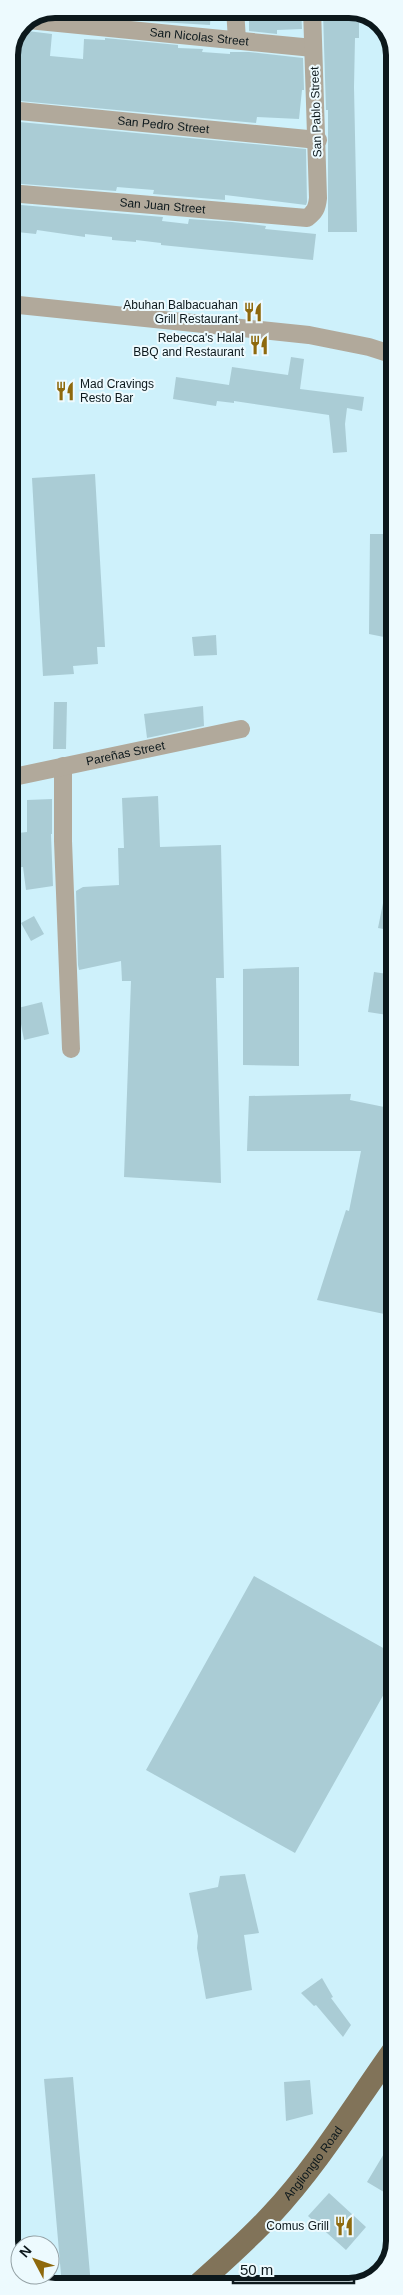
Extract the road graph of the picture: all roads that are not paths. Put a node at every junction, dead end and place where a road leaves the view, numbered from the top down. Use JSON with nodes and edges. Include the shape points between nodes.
{"nodes":[{"id":1,"x":65,"y":18,"type":"edge"},
{"id":2,"x":90,"y":18,"type":"edge"},
{"id":3,"x":236,"y":18,"type":"edge"},
{"id":4,"x":312,"y":18,"type":"edge"},
{"id":5,"x":43,"y":19,"type":"edge"},
{"id":6,"x":238,"y":40,"type":"junction"},
{"id":7,"x":313,"y":48,"type":"junction"},
{"id":8,"x":18,"y":111,"type":"edge"},
{"id":9,"x":318,"y":140,"type":"junction"},
{"id":10,"x":18,"y":194,"type":"edge"},
{"id":11,"x":314,"y":213,"type":"joint"},
{"id":12,"x":18,"y":305,"type":"edge"},
{"id":13,"x":385,"y":352,"type":"edge"},
{"id":14,"x":241,"y":729,"type":"dead end"},
{"id":15,"x":63,"y":766,"type":"junction"},
{"id":16,"x":18,"y":776,"type":"edge"},
{"id":17,"x":71,"y":1048,"type":"dead end"},
{"id":18,"x":386,"y":2061,"type":"edge"},
{"id":19,"x":206,"y":2277,"type":"edge"}],
"edges":[{"from":1,"to":5,"type":"street","name":"San Nicolas Street"},
{"from":2,"to":6,"type":"street","name":"San Nicolas Street"},
{"from":3,"to":6,"type":"street"},
{"from":4,"to":7,"type":"street","name":"San Pablo Street"},
{"from":6,"to":7,"type":"street","name":"San Nicolas Street"},
{"from":7,"to":9,"type":"street","name":"San Pablo Street"},
{"from":8,"to":9,"type":"street","name":"San Pedro Street"},
{"from":9,"to":11,"type":"street","name":"San Pablo Street","via":[[318,198]]},
{"from":10,"to":11,"type":"street","name":"San Juan Street","via":[[298,218],[307,218]]},
{"from":12,"to":13,"type":"street","via":[[309,335]]},
{"from":14,"to":15,"type":"street","name":"Pareñas Street"},
{"from":15,"to":16,"type":"street","name":"Pareñas Street"},
{"from":15,"to":17,"type":"street"},
{"from":18,"to":19,"type":"main road","name":"Angliongto Road","via":[[321,2155],[288,2195]]}]}
